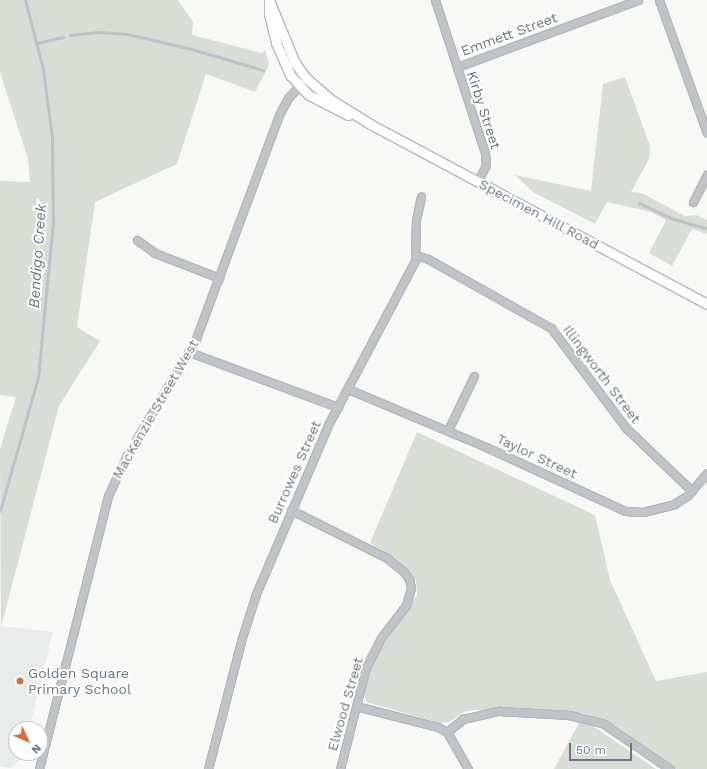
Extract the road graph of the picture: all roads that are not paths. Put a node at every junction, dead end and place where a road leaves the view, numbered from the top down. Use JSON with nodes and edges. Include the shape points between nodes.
{"nodes":[{"id":1,"x":435,"y":0,"type":"edge"},
{"id":2,"x":638,"y":0,"type":"edge"},
{"id":3,"x":659,"y":0,"type":"edge"},
{"id":4,"x":269,"y":1,"type":"edge"},
{"id":5,"x":457,"y":67,"type":"junction"},
{"id":6,"x":306,"y":78,"type":"junction"},
{"id":7,"x":299,"y":86,"type":"junction"},
{"id":8,"x":370,"y":124,"type":"junction"},
{"id":9,"x":707,"y":133,"type":"edge"},
{"id":10,"x":707,"y":174,"type":"edge"},
{"id":11,"x":478,"y":182,"type":"junction"},
{"id":12,"x":421,"y":197,"type":"dead end"},
{"id":13,"x":693,"y":202,"type":"dead end"},
{"id":14,"x":137,"y":240,"type":"dead end"},
{"id":15,"x":416,"y":256,"type":"junction"},
{"id":16,"x":219,"y":278,"type":"junction"},
{"id":17,"x":707,"y":304,"type":"edge"},
{"id":18,"x":189,"y":352,"type":"junction"},
{"id":19,"x":474,"y":376,"type":"dead end"},
{"id":20,"x":348,"y":389,"type":"junction"},
{"id":21,"x":338,"y":407,"type":"junction"},
{"id":22,"x":448,"y":430,"type":"junction"},
{"id":23,"x":707,"y":473,"type":"edge"},
{"id":24,"x":692,"y":491,"type":"junction"},
{"id":25,"x":291,"y":510,"type":"junction"},
{"id":26,"x":356,"y":706,"type":"junction"},
{"id":27,"x":448,"y":732,"type":"junction"},
{"id":28,"x":39,"y":769,"type":"edge"},
{"id":29,"x":208,"y":769,"type":"edge"},
{"id":30,"x":340,"y":769,"type":"edge"},
{"id":31,"x":468,"y":769,"type":"edge"},
{"id":32,"x":670,"y":769,"type":"edge"}],
"edges":[{"from":1,"to":5,"type":"street","name":"Kirby Street"},
{"from":2,"to":5,"type":"street","name":"Emmett Street"},
{"from":3,"to":9,"type":"street"},
{"from":4,"to":6,"type":"main road","via":[[276,13],[290,54]]},
{"from":4,"to":7,"type":"main road","via":[[269,14],[280,55]]},
{"from":5,"to":11,"type":"street","name":"Kirby Street","via":[[486,160]]},
{"from":6,"to":7,"type":"street","name":"MacKenzie Street West"},
{"from":6,"to":8,"type":"main road","name":"Specimen Hill Road","via":[[326,96]]},
{"from":7,"to":8,"type":"main road","name":"Specimen Hill Road","via":[[319,101]]},
{"from":7,"to":16,"type":"street","name":"MacKenzie Street West","via":[[279,115]]},
{"from":8,"to":11,"type":"main road","name":"Specimen Hill Road"},
{"from":10,"to":13,"type":"street"},
{"from":11,"to":17,"type":"main road","name":"Specimen Hill Road"},
{"from":12,"to":15,"type":"street","name":"Burrowes Street","via":[[416,220]]},
{"from":14,"to":16,"type":"street","via":[[155,254]]},
{"from":15,"to":20,"type":"street","name":"Burrowes Street"},
{"from":15,"to":24,"type":"street","name":"Illingworth Street","via":[[428,259],[551,328],[626,428]]},
{"from":16,"to":18,"type":"street","name":"MacKenzie Street West"},
{"from":18,"to":21,"type":"street"},
{"from":18,"to":28,"type":"street","name":"MacKenzie Street West","via":[[128,453],[108,496]]},
{"from":19,"to":22,"type":"street"},
{"from":20,"to":21,"type":"street","name":"Burrowes Street"},
{"from":20,"to":22,"type":"street","name":"Taylor Street"},
{"from":21,"to":25,"type":"street","name":"Burrowes Street"},
{"from":22,"to":24,"type":"street","name":"Taylor Street","via":[[625,511],[643,512],[665,508],[684,499]]},
{"from":23,"to":24,"type":"street","name":"Taylor Street"},
{"from":25,"to":26,"type":"street","name":"Elwood Street","via":[[386,558],[409,579],[409,596],[373,652],[364,673]]},
{"from":25,"to":29,"type":"street","name":"Burrowes Street","via":[[245,625]]},
{"from":26,"to":27,"type":"street","via":[[438,727]]},
{"from":26,"to":30,"type":"street","name":"Elwood Street"},
{"from":27,"to":31,"type":"street"},
{"from":27,"to":32,"type":"street","via":[[463,719],[499,711],[569,715],[604,724]]}]}
